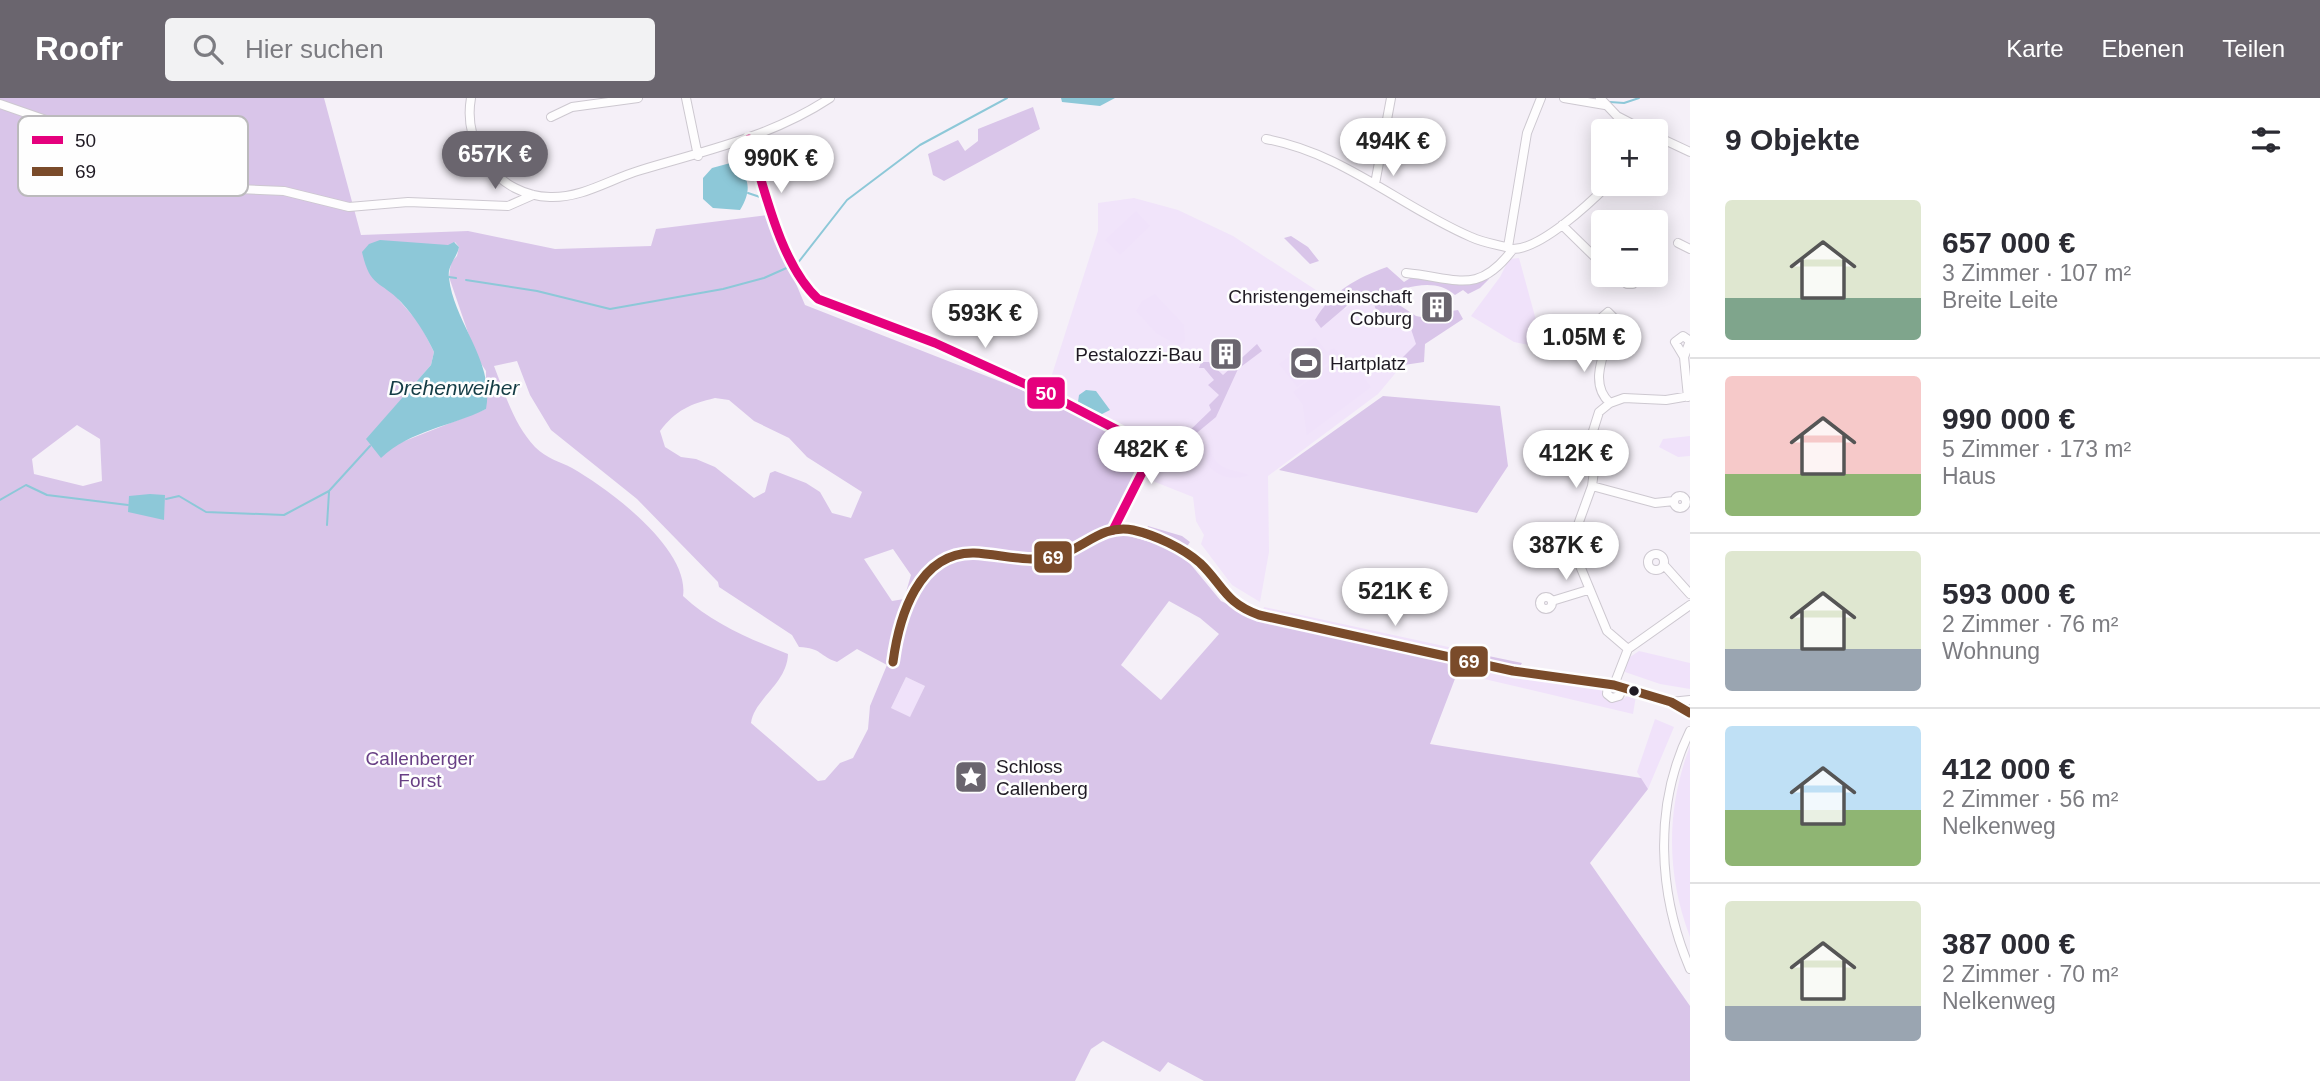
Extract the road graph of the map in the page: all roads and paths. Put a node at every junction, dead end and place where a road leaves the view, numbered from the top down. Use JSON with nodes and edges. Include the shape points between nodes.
{"nodes":[{"id":1,"x":471,"y":98,"type":"edge"},
{"id":2,"x":638,"y":98,"type":"edge"},
{"id":3,"x":686,"y":98,"type":"edge"},
{"id":4,"x":830,"y":98,"type":"edge"},
{"id":5,"x":1391,"y":98,"type":"edge"},
{"id":6,"x":1541,"y":98,"type":"edge"},
{"id":7,"x":1564,"y":98,"type":"edge"},
{"id":8,"x":1602,"y":102,"type":"edge"},
{"id":9,"x":0,"y":104,"type":"edge"},
{"id":10,"x":35,"y":116,"type":"edge"},
{"id":11,"x":551,"y":117,"type":"dead end"},
{"id":12,"x":1628,"y":119,"type":"edge"},
{"id":13,"x":749,"y":139,"type":"junction"},
{"id":14,"x":1266,"y":139,"type":"dead end"},
{"id":15,"x":1668,"y":142,"type":"edge"},
{"id":16,"x":1690,"y":152,"type":"edge"},
{"id":17,"x":698,"y":156,"type":"junction"},
{"id":18,"x":1375,"y":184,"type":"junction"},
{"id":19,"x":248,"y":190,"type":"edge"},
{"id":20,"x":533,"y":195,"type":"junction"},
{"id":21,"x":1595,"y":196,"type":"edge"},
{"id":22,"x":1562,"y":225,"type":"junction"},
{"id":23,"x":1678,"y":243,"type":"dead end"},
{"id":24,"x":1510,"y":248,"type":"junction"},
{"id":25,"x":1690,"y":249,"type":"edge"},
{"id":26,"x":1591,"y":253,"type":"edge"},
{"id":27,"x":1406,"y":273,"type":"dead end"},
{"id":28,"x":1608,"y":334,"type":"dead end"},
{"id":29,"x":1690,"y":341,"type":"edge"},
{"id":30,"x":1684,"y":357,"type":"junction"},
{"id":31,"x":1689,"y":397,"type":"edge"},
{"id":32,"x":1610,"y":402,"type":"junction"},
{"id":33,"x":1592,"y":486,"type":"junction"},
{"id":34,"x":1674,"y":501,"type":"dead end"},
{"id":35,"x":1123,"y":511,"type":"junction"},
{"id":36,"x":1112,"y":530,"type":"junction"},
{"id":37,"x":1133,"y":530,"type":"junction"},
{"id":38,"x":1664,"y":565,"type":"dead end"},
{"id":39,"x":1588,"y":590,"type":"junction"},
{"id":40,"x":1690,"y":594,"type":"edge"},
{"id":41,"x":1552,"y":601,"type":"dead end"},
{"id":42,"x":1690,"y":605,"type":"edge"},
{"id":43,"x":1628,"y":649,"type":"junction"},
{"id":44,"x":893,"y":662,"type":"dead end"},
{"id":45,"x":1615,"y":686,"type":"junction"},
{"id":46,"x":1671,"y":702,"type":"junction"},
{"id":47,"x":1688,"y":702,"type":"edge"},
{"id":48,"x":1690,"y":713,"type":"edge"},
{"id":49,"x":1690,"y":731,"type":"edge"},
{"id":50,"x":1690,"y":969,"type":"edge"}],
"edges":[{"from":1,"to":20,"type":"street","via":[[470,121],[477,150],[504,183]]},
{"from":2,"to":11,"type":"street","via":[[572,107]]},
{"from":3,"to":17,"type":"street"},
{"from":4,"to":13,"type":"street","via":[[793,121]]},
{"from":5,"to":18,"type":"street"},
{"from":6,"to":24,"type":"street","via":[[1527,133]]},
{"from":7,"to":8,"type":"street"},
{"from":8,"to":12,"type":"street"},
{"from":9,"to":10,"type":"street"},
{"from":13,"to":17,"type":"street"},
{"from":13,"to":35,"type":"street","via":[[791,260],[818,299],[935,343],[1154,449]]},
{"from":14,"to":18,"type":"street","via":[[1331,160]]},
{"from":15,"to":16,"type":"street"},
{"from":17,"to":20,"type":"street","via":[[640,170],[585,192]]},
{"from":18,"to":24,"type":"street","via":[[1472,238]]},
{"from":19,"to":20,"type":"street","via":[[284,191],[349,207],[408,202],[508,206]]},
{"from":21,"to":22,"type":"street"},
{"from":22,"to":24,"type":"street","via":[[1531,245]]},
{"from":22,"to":26,"type":"street"},
{"from":23,"to":25,"type":"street"},
{"from":24,"to":27,"type":"street","via":[[1502,263],[1484,278],[1463,282]]},
{"from":28,"to":32,"type":"street","via":[[1598,378],[1603,396]]},
{"from":29,"to":30,"type":"street"},
{"from":29,"to":30,"type":"street","via":[[1683,336],[1675,342]]},
{"from":30,"to":31,"type":"street"},
{"from":31,"to":32,"type":"street","via":[[1629,397]]},
{"from":32,"to":33,"type":"street","via":[[1594,426],[1597,449]]},
{"from":33,"to":34,"type":"street","via":[[1655,503]]},
{"from":33,"to":39,"type":"street","via":[[1572,544]]},
{"from":35,"to":36,"type":"street"},
{"from":35,"to":37,"type":"street"},
{"from":36,"to":37,"type":"street"},
{"from":36,"to":44,"type":"street","via":[[1052,558],[958,554],[933,567],[905,611]]},
{"from":37,"to":45,"type":"street","via":[[1189,554],[1234,603],[1259,615],[1513,671]]},
{"from":38,"to":40,"type":"street"},
{"from":39,"to":41,"type":"street"},
{"from":39,"to":43,"type":"street","via":[[1609,635]]},
{"from":42,"to":43,"type":"street"},
{"from":43,"to":45,"type":"street"},
{"from":45,"to":46,"type":"street"},
{"from":46,"to":47,"type":"street"},
{"from":46,"to":48,"type":"street"},
{"from":49,"to":50,"type":"street","via":[[1670,793],[1663,845],[1671,910]]}]}
